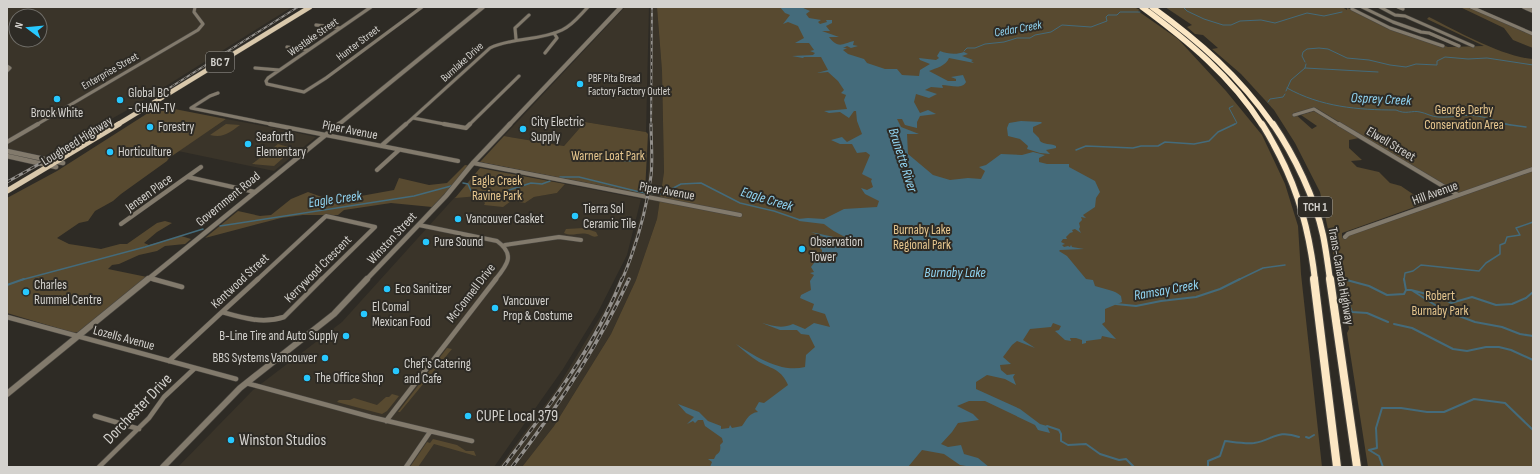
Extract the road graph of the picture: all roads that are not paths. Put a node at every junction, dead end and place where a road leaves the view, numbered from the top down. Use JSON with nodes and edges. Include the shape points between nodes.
{"nodes":[{"id":1,"x":195,"y":7,"type":"edge"},
{"id":2,"x":304,"y":7,"type":"edge"},
{"id":3,"x":310,"y":7,"type":"edge"},
{"id":4,"x":371,"y":7,"type":"edge"},
{"id":5,"x":422,"y":7,"type":"edge"},
{"id":6,"x":483,"y":7,"type":"edge"},
{"id":7,"x":588,"y":7,"type":"edge"},
{"id":8,"x":621,"y":7,"type":"edge"},
{"id":9,"x":1142,"y":7,"type":"edge"},
{"id":10,"x":1152,"y":7,"type":"edge"},
{"id":11,"x":1362,"y":7,"type":"edge"},
{"id":12,"x":1380,"y":7,"type":"edge"},
{"id":13,"x":1398,"y":7,"type":"edge"},
{"id":14,"x":1471,"y":7,"type":"edge"},
{"id":15,"x":1524,"y":7,"type":"edge"},
{"id":16,"x":1352,"y":9,"type":"dead end"},
{"id":17,"x":1402,"y":9,"type":"dead end"},
{"id":18,"x":1533,"y":10,"type":"edge"},
{"id":19,"x":529,"y":15,"type":"dead end"},
{"id":20,"x":283,"y":22,"type":"junction"},
{"id":21,"x":1393,"y":22,"type":"junction"},
{"id":22,"x":316,"y":24,"type":"dead end"},
{"id":23,"x":1388,"y":26,"type":"junction"},
{"id":24,"x":340,"y":28,"type":"junction"},
{"id":25,"x":1436,"y":30,"type":"junction"},
{"id":26,"x":554,"y":33,"type":"junction"},
{"id":27,"x":1429,"y":33,"type":"junction"},
{"id":28,"x":1533,"y":34,"type":"edge"},
{"id":29,"x":516,"y":39,"type":"junction"},
{"id":30,"x":1443,"y":46,"type":"dead end"},
{"id":31,"x":1459,"y":46,"type":"dead end"},
{"id":32,"x":1473,"y":46,"type":"dead end"},
{"id":33,"x":287,"y":47,"type":"dead end"},
{"id":34,"x":308,"y":50,"type":"junction"},
{"id":35,"x":545,"y":53,"type":"dead end"},
{"id":36,"x":7,"y":66,"type":"edge"},
{"id":37,"x":256,"y":68,"type":"dead end"},
{"id":38,"x":280,"y":70,"type":"junction"},
{"id":39,"x":7,"y":71,"type":"edge"},
{"id":40,"x":519,"y":76,"type":"dead end"},
{"id":41,"x":266,"y":82,"type":"joint"},
{"id":42,"x":218,"y":93,"type":"dead end"},
{"id":43,"x":156,"y":102,"type":"junction"},
{"id":44,"x":1294,"y":114,"type":"dead end"},
{"id":45,"x":413,"y":118,"type":"junction"},
{"id":46,"x":325,"y":135,"type":"junction"},
{"id":47,"x":7,"y":142,"type":"edge"},
{"id":48,"x":381,"y":146,"type":"junction"},
{"id":49,"x":399,"y":150,"type":"junction"},
{"id":50,"x":7,"y":151,"type":"edge"},
{"id":51,"x":7,"y":156,"type":"edge"},
{"id":52,"x":458,"y":162,"type":"dead end"},
{"id":53,"x":473,"y":163,"type":"junction"},
{"id":54,"x":56,"y":164,"type":"junction"},
{"id":55,"x":201,"y":167,"type":"dead end"},
{"id":56,"x":1533,"y":169,"type":"edge"},
{"id":57,"x":377,"y":170,"type":"dead end"},
{"id":58,"x":188,"y":177,"type":"junction"},
{"id":59,"x":7,"y":191,"type":"edge"},
{"id":60,"x":255,"y":192,"type":"junction"},
{"id":61,"x":7,"y":195,"type":"edge"},
{"id":62,"x":1458,"y":195,"type":"junction"},
{"id":63,"x":740,"y":215,"type":"dead end"},
{"id":64,"x":326,"y":216,"type":"joint"},
{"id":65,"x":121,"y":224,"type":"dead end"},
{"id":66,"x":419,"y":225,"type":"junction"},
{"id":67,"x":1345,"y":237,"type":"dead end"},
{"id":68,"x":581,"y":240,"type":"dead end"},
{"id":69,"x":505,"y":245,"type":"junction"},
{"id":70,"x":149,"y":278,"type":"junction"},
{"id":71,"x":182,"y":287,"type":"dead end"},
{"id":72,"x":222,"y":312,"type":"junction"},
{"id":73,"x":7,"y":317,"type":"edge"},
{"id":74,"x":77,"y":336,"type":"junction"},
{"id":75,"x":169,"y":361,"type":"junction"},
{"id":76,"x":195,"y":368,"type":"junction"},
{"id":77,"x":236,"y":380,"type":"dead end"},
{"id":78,"x":246,"y":383,"type":"junction"},
{"id":79,"x":7,"y":394,"type":"edge"},
{"id":80,"x":95,"y":416,"type":"dead end"},
{"id":81,"x":386,"y":421,"type":"junction"},
{"id":82,"x":139,"y":429,"type":"junction"},
{"id":83,"x":430,"y":432,"type":"junction"},
{"id":84,"x":472,"y":441,"type":"dead end"},
{"id":85,"x":99,"y":467,"type":"edge"},
{"id":86,"x":162,"y":467,"type":"edge"},
{"id":87,"x":406,"y":467,"type":"edge"},
{"id":88,"x":1337,"y":467,"type":"edge"},
{"id":89,"x":1357,"y":467,"type":"edge"}],
"edges":[{"from":1,"to":47,"type":"street","name":"Enterprise Street","via":[[194,12],[203,24],[198,30]]},
{"from":2,"to":20,"type":"main road","name":"Lougheed Highway","number":"BC 7"},
{"from":3,"to":20,"type":"main road","name":"Lougheed Highway","number":"BC 7"},
{"from":4,"to":24,"type":"street","name":"Westlake Street"},
{"from":5,"to":41,"type":"street","name":"Hunter Street","via":[[304,92]]},
{"from":6,"to":46,"type":"street","name":"Government Road"},
{"from":7,"to":26,"type":"street","name":"Burnlake Drive","via":[[567,27]]},
{"from":8,"to":53,"type":"street","name":"Winston Street"},
{"from":9,"to":88,"type":"highway","name":"Trans-Canada Highway","number":"TCH 1","via":[[1193,46],[1225,76],[1257,116],[1287,168],[1301,206],[1310,247]]},
{"from":10,"to":89,"type":"highway","name":"Trans-Canada Highway","number":"TCH 1","via":[[1197,40],[1237,78],[1268,114],[1300,170],[1316,208],[1324,240]]},
{"from":11,"to":21,"type":"street"},
{"from":12,"to":25,"type":"street"},
{"from":13,"to":17,"type":"street"},
{"from":14,"to":28,"type":"street"},
{"from":15,"to":18,"type":"street"},
{"from":16,"to":23,"type":"street"},
{"from":19,"to":29,"type":"street","via":[[515,28]]},
{"from":20,"to":43,"type":"main road","name":"Lougheed Highway","number":"BC 7"},
{"from":21,"to":23,"type":"street"},
{"from":21,"to":27,"type":"street"},
{"from":22,"to":24,"type":"street"},
{"from":23,"to":30,"type":"street"},
{"from":24,"to":34,"type":"street","name":"Westlake Street"},
{"from":25,"to":27,"type":"street"},
{"from":25,"to":32,"type":"street"},
{"from":26,"to":29,"type":"street","name":"Burnlake Drive"},
{"from":26,"to":35,"type":"street","via":[[557,38]]},
{"from":27,"to":31,"type":"street"},
{"from":29,"to":45,"type":"street","name":"Burnlake Drive","via":[[488,50]]},
{"from":33,"to":34,"type":"street"},
{"from":34,"to":38,"type":"street","name":"Westlake Street"},
{"from":36,"to":39,"type":"street","via":[[10,68]]},
{"from":37,"to":38,"type":"street"},
{"from":38,"to":41,"type":"street","name":"Westlake Street"},
{"from":40,"to":45,"type":"street","via":[[466,128]]},
{"from":42,"to":46,"type":"street","name":"Piper Avenue","via":[[191,108]]},
{"from":43,"to":54,"type":"main road","name":"Lougheed Highway","number":"BC 7"},
{"from":43,"to":54,"type":"main road","name":"Lougheed Highway","number":"BC 7"},
{"from":44,"to":62,"type":"street","name":"Elwell Street","via":[[1314,109]]},
{"from":45,"to":48,"type":"street","name":"Burnlake Drive"},
{"from":46,"to":48,"type":"street","name":"Piper Avenue"},
{"from":46,"to":60,"type":"street","name":"Government Road"},
{"from":48,"to":49,"type":"street","name":"Piper Avenue"},
{"from":49,"to":52,"type":"street","name":"Piper Avenue"},
{"from":49,"to":57,"type":"street"},
{"from":50,"to":54,"type":"street"},
{"from":51,"to":54,"type":"street"},
{"from":53,"to":63,"type":"street","name":"Piper Avenue"},
{"from":53,"to":66,"type":"street","name":"Winston Street"},
{"from":54,"to":59,"type":"main road","name":"Lougheed Highway","number":"BC 7"},
{"from":54,"to":61,"type":"main road","name":"Lougheed Highway","number":"BC 7"},
{"from":55,"to":58,"type":"street","name":"Jensen Place"},
{"from":56,"to":62,"type":"street","name":"Hill Avenue"},
{"from":58,"to":60,"type":"street","name":"Jensen Place"},
{"from":58,"to":65,"type":"street","name":"Jensen Place"},
{"from":60,"to":70,"type":"street","name":"Government Road"},
{"from":62,"to":67,"type":"street","name":"Hill Avenue"},
{"from":64,"to":72,"type":"street","name":"Kentwood Street"},
{"from":64,"to":72,"type":"street","name":"Kerrywood Crescent","via":[[376,227],[284,317],[263,322]]},
{"from":66,"to":69,"type":"street","via":[[490,239]]},
{"from":66,"to":78,"type":"street","name":"Winston Street","via":[[334,314]]},
{"from":68,"to":69,"type":"street","via":[[559,237]]},
{"from":69,"to":81,"type":"street","name":"McConnell Drive","via":[[509,252],[508,262]]},
{"from":70,"to":71,"type":"street"},
{"from":70,"to":74,"type":"street","name":"Government Road"},
{"from":72,"to":75,"type":"street","name":"Kentwood Street"},
{"from":73,"to":74,"type":"street","name":"Lozells Avenue"},
{"from":74,"to":75,"type":"street","name":"Lozells Avenue"},
{"from":74,"to":79,"type":"street","name":"Government Road"},
{"from":75,"to":76,"type":"street","name":"Lozells Avenue"},
{"from":76,"to":77,"type":"street","name":"Lozells Avenue"},
{"from":76,"to":82,"type":"street","name":"Dorchester Drive","via":[[164,397]]},
{"from":78,"to":81,"type":"street"},
{"from":78,"to":86,"type":"street","name":"Winston Street"},
{"from":80,"to":82,"type":"street"},
{"from":81,"to":83,"type":"street"},
{"from":82,"to":85,"type":"street","name":"Dorchester Drive"},
{"from":83,"to":84,"type":"street"},
{"from":83,"to":87,"type":"street"}]}
